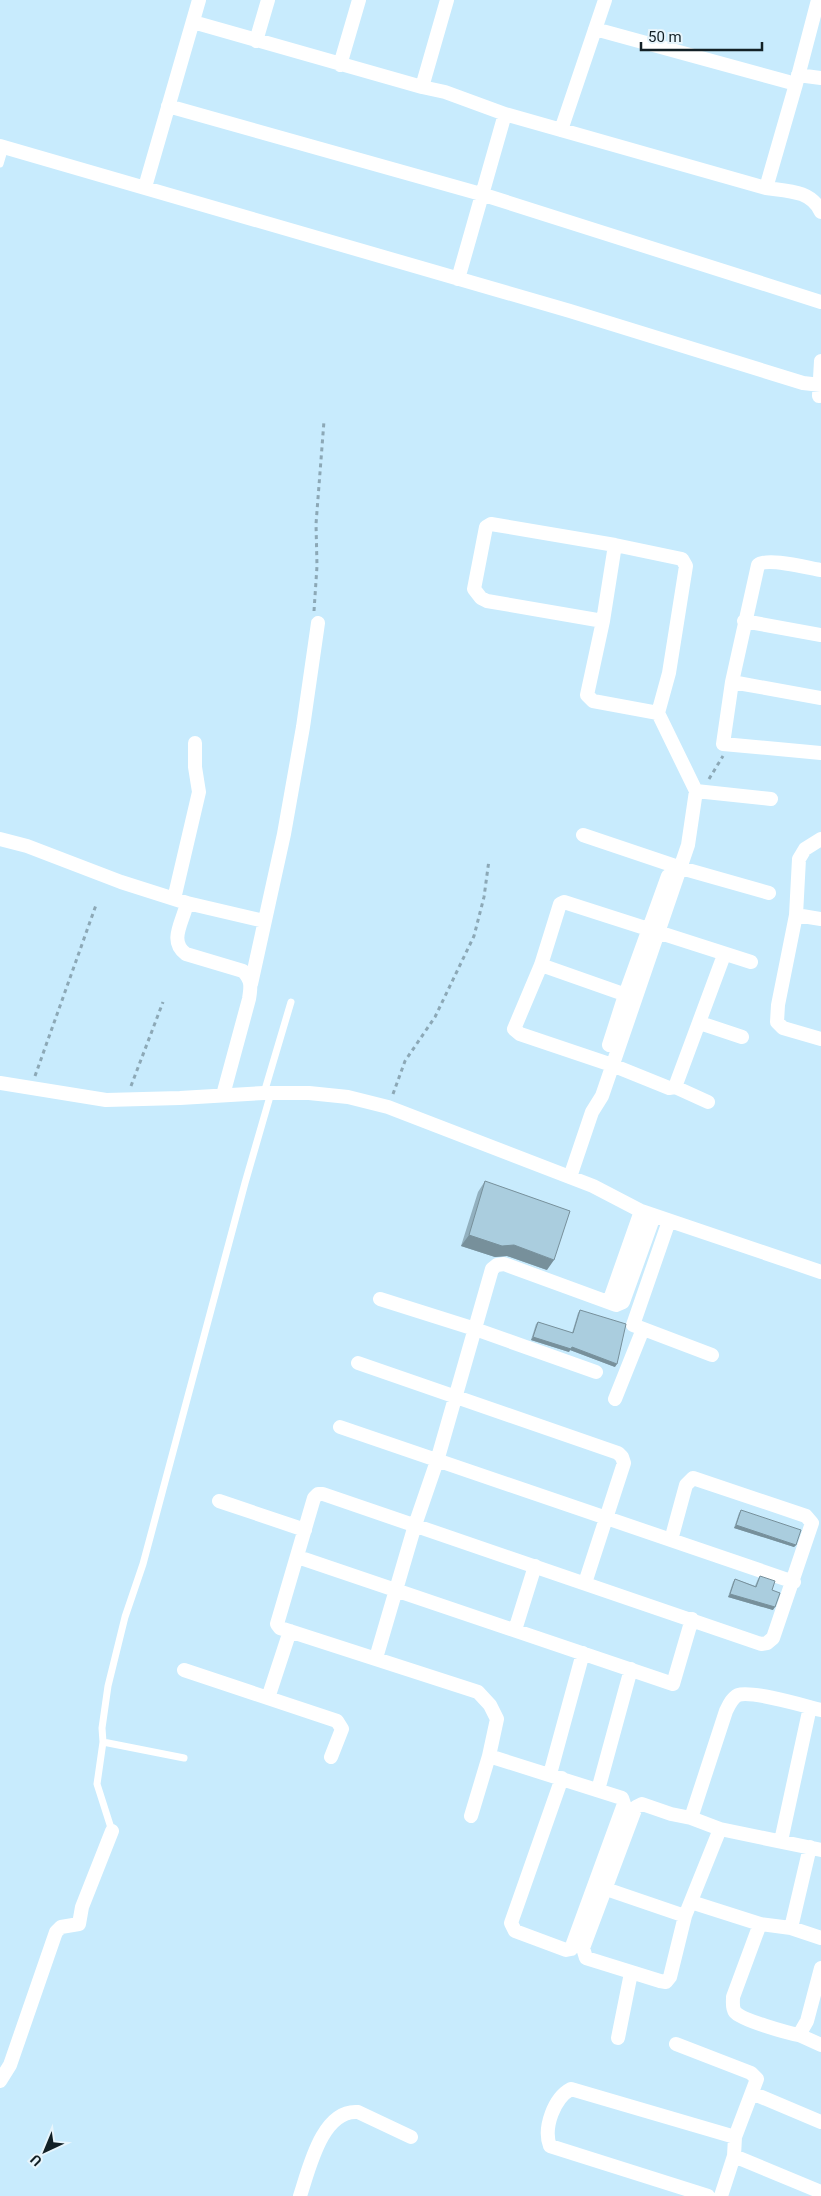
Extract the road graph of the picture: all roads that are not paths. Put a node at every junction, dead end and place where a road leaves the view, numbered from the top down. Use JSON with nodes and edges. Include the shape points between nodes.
{"nodes":[{"id":1,"x":199,"y":0,"type":"edge"},
{"id":2,"x":268,"y":0,"type":"edge"},
{"id":3,"x":359,"y":0,"type":"edge"},
{"id":4,"x":447,"y":0,"type":"edge"},
{"id":5,"x":605,"y":0,"type":"edge"},
{"id":6,"x":816,"y":6,"type":"edge"},
{"id":7,"x":192,"y":22,"type":"junction"},
{"id":8,"x":595,"y":29,"type":"junction"},
{"id":9,"x":256,"y":41,"type":"junction"},
{"id":10,"x":340,"y":65,"type":"junction"},
{"id":11,"x":821,"y":78,"type":"edge"},
{"id":12,"x":797,"y":80,"type":"junction"},
{"id":13,"x":422,"y":87,"type":"junction"},
{"id":14,"x":168,"y":106,"type":"junction"},
{"id":15,"x":505,"y":114,"type":"junction"},
{"id":16,"x":561,"y":130,"type":"junction"},
{"id":17,"x":3,"y":147,"type":"edge"},
{"id":18,"x":0,"y":164,"type":"edge"},
{"id":19,"x":145,"y":187,"type":"junction"},
{"id":20,"x":766,"y":188,"type":"junction"},
{"id":21,"x":481,"y":194,"type":"junction"},
{"id":22,"x":821,"y":212,"type":"edge"},
{"id":23,"x":458,"y":280,"type":"junction"},
{"id":24,"x":821,"y":302,"type":"edge"},
{"id":25,"x":821,"y":361,"type":"edge"},
{"id":26,"x":820,"y":390,"type":"edge"},
{"id":27,"x":615,"y":545,"type":"junction"},
{"id":28,"x":821,"y":570,"type":"edge"},
{"id":29,"x":603,"y":621,"type":"junction"},
{"id":30,"x":744,"y":621,"type":"junction"},
{"id":31,"x":318,"y":623,"type":"road end"},
{"id":32,"x":821,"y":635,"type":"edge"},
{"id":33,"x":732,"y":682,"type":"junction"},
{"id":34,"x":821,"y":698,"type":"edge"},
{"id":35,"x":658,"y":713,"type":"junction"},
{"id":36,"x":195,"y":744,"type":"dead end"},
{"id":37,"x":821,"y":753,"type":"edge"},
{"id":38,"x":698,"y":792,"type":"junction"},
{"id":39,"x":771,"y":799,"type":"dead end"},
{"id":40,"x":583,"y":835,"type":"dead end"},
{"id":41,"x":0,"y":839,"type":"edge"},
{"id":42,"x":821,"y":839,"type":"edge"},
{"id":43,"x":677,"y":866,"type":"junction"},
{"id":44,"x":769,"y":894,"type":"dead end"},
{"id":45,"x":180,"y":901,"type":"junction"},
{"id":46,"x":796,"y":916,"type":"junction"},
{"id":47,"x":821,"y":919,"type":"edge"},
{"id":48,"x":264,"y":921,"type":"junction"},
{"id":49,"x":654,"y":931,"type":"junction"},
{"id":50,"x":724,"y":955,"type":"junction"},
{"id":51,"x":751,"y":962,"type":"dead end"},
{"id":52,"x":540,"y":965,"type":"junction"},
{"id":53,"x":251,"y":984,"type":"junction"},
{"id":54,"x":630,"y":997,"type":"junction"},
{"id":55,"x":291,"y":1002,"type":"dead end"},
{"id":56,"x":700,"y":1023,"type":"junction"},
{"id":57,"x":742,"y":1037,"type":"dead end"},
{"id":58,"x":821,"y":1039,"type":"edge"},
{"id":59,"x":608,"y":1064,"type":"junction"},
{"id":60,"x":0,"y":1083,"type":"edge"},
{"id":61,"x":675,"y":1087,"type":"junction"},
{"id":62,"x":268,"y":1093,"type":"junction"},
{"id":63,"x":223,"y":1095,"type":"junction"},
{"id":64,"x":708,"y":1102,"type":"dead end"},
{"id":65,"x":570,"y":1177,"type":"junction"},
{"id":66,"x":648,"y":1213,"type":"junction"},
{"id":67,"x":669,"y":1220,"type":"junction"},
{"id":68,"x":821,"y":1272,"type":"edge"},
{"id":69,"x":380,"y":1299,"type":"dead end"},
{"id":70,"x":475,"y":1329,"type":"junction"},
{"id":71,"x":643,"y":1329,"type":"junction"},
{"id":72,"x":712,"y":1355,"type":"dead end"},
{"id":73,"x":358,"y":1363,"type":"dead end"},
{"id":74,"x":596,"y":1372,"type":"dead end"},
{"id":75,"x":455,"y":1397,"type":"junction"},
{"id":76,"x":615,"y":1398,"type":"dead end"},
{"id":77,"x":340,"y":1427,"type":"dead end"},
{"id":78,"x":437,"y":1461,"type":"junction"},
{"id":79,"x":219,"y":1501,"type":"dead end"},
{"id":80,"x":606,"y":1518,"type":"junction"},
{"id":81,"x":415,"y":1525,"type":"junction"},
{"id":82,"x":305,"y":1530,"type":"junction"},
{"id":83,"x":671,"y":1540,"type":"junction"},
{"id":84,"x":298,"y":1557,"type":"junction"},
{"id":85,"x":535,"y":1566,"type":"junction"},
{"id":86,"x":794,"y":1582,"type":"junction"},
{"id":87,"x":584,"y":1583,"type":"junction"},
{"id":88,"x":396,"y":1590,"type":"junction"},
{"id":89,"x":692,"y":1619,"type":"junction"},
{"id":90,"x":515,"y":1630,"type":"junction"},
{"id":91,"x":290,"y":1631,"type":"junction"},
{"id":92,"x":583,"y":1653,"type":"junction"},
{"id":93,"x":376,"y":1658,"type":"junction"},
{"id":94,"x":630,"y":1669,"type":"junction"},
{"id":95,"x":184,"y":1670,"type":"dead end"},
{"id":96,"x":268,"y":1698,"type":"junction"},
{"id":97,"x":816,"y":1708,"type":"edge"},
{"id":98,"x":103,"y":1742,"type":"junction"},
{"id":99,"x":489,"y":1756,"type":"junction"},
{"id":100,"x":330,"y":1757,"type":"dead end"},
{"id":101,"x":184,"y":1758,"type":"dead end"},
{"id":102,"x":556,"y":1776,"type":"junction"},
{"id":103,"x":598,"y":1790,"type":"junction"},
{"id":104,"x":471,"y":1816,"type":"dead end"},
{"id":105,"x":691,"y":1818,"type":"junction"},
{"id":106,"x":720,"y":1829,"type":"junction"},
{"id":107,"x":112,"y":1831,"type":"joint"},
{"id":108,"x":781,"y":1841,"type":"junction"},
{"id":109,"x":816,"y":1848,"type":"edge"},
{"id":110,"x":606,"y":1889,"type":"junction"},
{"id":111,"x":691,"y":1902,"type":"junction"},
{"id":112,"x":685,"y":1916,"type":"junction"},
{"id":113,"x":760,"y":1924,"type":"junction"},
{"id":114,"x":791,"y":1928,"type":"junction"},
{"id":115,"x":821,"y":1938,"type":"edge"},
{"id":116,"x":821,"y":1968,"type":"edge"},
{"id":117,"x":631,"y":1973,"type":"junction"},
{"id":118,"x":815,"y":2013,"type":"edge"},
{"id":119,"x":799,"y":2035,"type":"junction"},
{"id":120,"x":618,"y":2038,"type":"dead end"},
{"id":121,"x":676,"y":2044,"type":"dead end"},
{"id":122,"x":821,"y":2045,"type":"edge"},
{"id":123,"x":0,"y":2081,"type":"edge"},
{"id":124,"x":752,"y":2093,"type":"junction"},
{"id":125,"x":821,"y":2122,"type":"edge"},
{"id":126,"x":410,"y":2137,"type":"dead end"},
{"id":127,"x":735,"y":2137,"type":"junction"},
{"id":128,"x":734,"y":2156,"type":"junction"},
{"id":129,"x":821,"y":2192,"type":"edge"},
{"id":130,"x":300,"y":2196,"type":"edge"},
{"id":131,"x":708,"y":2196,"type":"edge"},
{"id":132,"x":721,"y":2196,"type":"edge"}],
"edges":[{"from":1,"to":7,"type":"street"},
{"from":2,"to":9,"type":"street"},
{"from":3,"to":10,"type":"street"},
{"from":4,"to":13,"type":"street"},
{"from":5,"to":8,"type":"street"},
{"from":6,"to":12,"type":"street"},
{"from":7,"to":9,"type":"street"},
{"from":7,"to":14,"type":"street"},
{"from":8,"to":12,"type":"street"},
{"from":8,"to":16,"type":"street"},
{"from":9,"to":10,"type":"street"},
{"from":10,"to":13,"type":"street"},
{"from":11,"to":12,"type":"street"},
{"from":12,"to":20,"type":"street"},
{"from":13,"to":15,"type":"street"},
{"from":14,"to":19,"type":"street"},
{"from":14,"to":21,"type":"street"},
{"from":15,"to":16,"type":"street"},
{"from":15,"to":21,"type":"street"},
{"from":16,"to":20,"type":"street"},
{"from":17,"to":18,"type":"lane"},
{"from":17,"to":19,"type":"street"},
{"from":19,"to":23,"type":"street"},
{"from":20,"to":22,"type":"street","via":[[803,193],[816,202]]},
{"from":21,"to":23,"type":"street"},
{"from":21,"to":24,"type":"street"},
{"from":23,"to":26,"type":"street","via":[[570,311]]},
{"from":25,"to":26,"type":"street"},
{"from":27,"to":29,"type":"street"},
{"from":27,"to":29,"type":"street","via":[[490,524],[486,529],[474,589],[487,601]]},
{"from":27,"to":35,"type":"street","via":[[682,559],[686,563]]},
{"from":28,"to":30,"type":"street","via":[[761,562]]},
{"from":29,"to":35,"type":"street","via":[[587,695],[589,699]]},
{"from":30,"to":32,"type":"street"},
{"from":30,"to":33,"type":"street"},
{"from":31,"to":48,"type":"street","via":[[286,824]]},
{"from":33,"to":34,"type":"street"},
{"from":33,"to":37,"type":"street","via":[[723,744]]},
{"from":35,"to":38,"type":"street"},
{"from":36,"to":45,"type":"street","via":[[199,792]]},
{"from":38,"to":39,"type":"street"},
{"from":38,"to":43,"type":"street"},
{"from":40,"to":43,"type":"street"},
{"from":41,"to":45,"type":"street"},
{"from":42,"to":46,"type":"street","via":[[804,849],[799,859]]},
{"from":43,"to":44,"type":"street"},
{"from":43,"to":49,"type":"street"},
{"from":45,"to":48,"type":"street"},
{"from":45,"to":53,"type":"street","via":[[185,915],[178,932],[180,949],[186,954],[243,971]]},
{"from":46,"to":47,"type":"street"},
{"from":46,"to":58,"type":"street","via":[[776,1019],[783,1028]]},
{"from":48,"to":53,"type":"street"},
{"from":49,"to":50,"type":"street"},
{"from":49,"to":52,"type":"street","via":[[562,902]]},
{"from":49,"to":54,"type":"street"},
{"from":50,"to":51,"type":"street"},
{"from":50,"to":56,"type":"street"},
{"from":52,"to":54,"type":"street"},
{"from":52,"to":59,"type":"street","via":[[515,1022],[516,1033]]},
{"from":53,"to":63,"type":"street"},
{"from":54,"to":59,"type":"street"},
{"from":55,"to":62,"type":"lane"},
{"from":56,"to":57,"type":"street"},
{"from":56,"to":61,"type":"street"},
{"from":59,"to":61,"type":"street","via":[[669,1088]]},
{"from":59,"to":65,"type":"street","via":[[591,1104],[592,1112]]},
{"from":60,"to":63,"type":"street","via":[[106,1100]]},
{"from":61,"to":64,"type":"street"},
{"from":62,"to":63,"type":"street"},
{"from":62,"to":65,"type":"street","via":[[348,1097],[388,1106]]},
{"from":62,"to":98,"type":"lane","via":[[143,1564],[116,1651],[106,1694]]},
{"from":65,"to":66,"type":"street"},
{"from":66,"to":67,"type":"street"},
{"from":66,"to":70,"type":"street","via":[[609,1302],[501,1264],[492,1269]]},
{"from":67,"to":68,"type":"street"},
{"from":67,"to":71,"type":"street","via":[[633,1325]]},
{"from":69,"to":70,"type":"street"},
{"from":70,"to":74,"type":"street"},
{"from":70,"to":75,"type":"street"},
{"from":71,"to":72,"type":"street"},
{"from":71,"to":76,"type":"street"},
{"from":73,"to":75,"type":"street"},
{"from":75,"to":78,"type":"street"},
{"from":75,"to":80,"type":"street","via":[[622,1456],[624,1463]]},
{"from":77,"to":78,"type":"street"},
{"from":78,"to":80,"type":"street"},
{"from":78,"to":81,"type":"street"},
{"from":79,"to":82,"type":"street"},
{"from":80,"to":83,"type":"street"},
{"from":80,"to":87,"type":"street"},
{"from":81,"to":82,"type":"street","via":[[318,1494]]},
{"from":81,"to":85,"type":"street"},
{"from":81,"to":88,"type":"street"},
{"from":82,"to":84,"type":"street"},
{"from":83,"to":86,"type":"street"},
{"from":83,"to":86,"type":"street","via":[[686,1485],[693,1478],[798,1513],[812,1523]]},
{"from":84,"to":88,"type":"street"},
{"from":84,"to":91,"type":"street","via":[[278,1618],[280,1628]]},
{"from":85,"to":87,"type":"street"},
{"from":85,"to":90,"type":"street"},
{"from":86,"to":89,"type":"street","via":[[773,1638],[767,1643],[761,1644]]},
{"from":87,"to":89,"type":"street"},
{"from":88,"to":90,"type":"street"},
{"from":88,"to":93,"type":"street"},
{"from":89,"to":94,"type":"street","via":[[673,1684]]},
{"from":90,"to":92,"type":"street"},
{"from":91,"to":93,"type":"street"},
{"from":91,"to":96,"type":"street"},
{"from":92,"to":94,"type":"street"},
{"from":92,"to":102,"type":"street"},
{"from":93,"to":99,"type":"street","via":[[478,1692],[490,1705],[497,1720]]},
{"from":94,"to":103,"type":"street"},
{"from":95,"to":96,"type":"street"},
{"from":96,"to":100,"type":"street","via":[[337,1721],[342,1729]]},
{"from":97,"to":105,"type":"street","via":[[743,1694],[733,1699],[726,1711]]},
{"from":97,"to":108,"type":"street"},
{"from":98,"to":101,"type":"lane"},
{"from":98,"to":107,"type":"lane","via":[[97,1784]]},
{"from":99,"to":102,"type":"street"},
{"from":99,"to":104,"type":"street"},
{"from":102,"to":103,"type":"street"},
{"from":102,"to":103,"type":"street","via":[[511,1923],[515,1931],[566,1950],[571,1949],[624,1804],[622,1798]]},
{"from":105,"to":106,"type":"street"},
{"from":105,"to":110,"type":"street","via":[[642,1804],[636,1807]]},
{"from":106,"to":108,"type":"street"},
{"from":106,"to":111,"type":"street"},
{"from":107,"to":123,"type":"street","via":[[82,1907],[80,1924],[61,1927],[56,1932],[10,2065]]},
{"from":108,"to":109,"type":"street"},
{"from":109,"to":114,"type":"street"},
{"from":110,"to":112,"type":"street"},
{"from":110,"to":117,"type":"street","via":[[583,1954],[589,1961]]},
{"from":111,"to":112,"type":"street"},
{"from":111,"to":113,"type":"street"},
{"from":112,"to":117,"type":"street","via":[[666,1982]]},
{"from":113,"to":114,"type":"street"},
{"from":113,"to":119,"type":"street","via":[[732,2007],[739,2015]]},
{"from":114,"to":115,"type":"street"},
{"from":116,"to":118,"type":"street"},
{"from":117,"to":120,"type":"street"},
{"from":118,"to":119,"type":"street"},
{"from":119,"to":122,"type":"street"},
{"from":121,"to":124,"type":"street","via":[[755,2076]]},
{"from":124,"to":125,"type":"street"},
{"from":124,"to":127,"type":"street"},
{"from":126,"to":130,"type":"street","via":[[358,2112],[350,2111],[338,2116],[322,2136]]},
{"from":127,"to":128,"type":"street"},
{"from":127,"to":131,"type":"street","via":[[571,2089],[558,2100],[546,2136],[550,2146]]},
{"from":128,"to":129,"type":"street"},
{"from":128,"to":132,"type":"street"}]}
